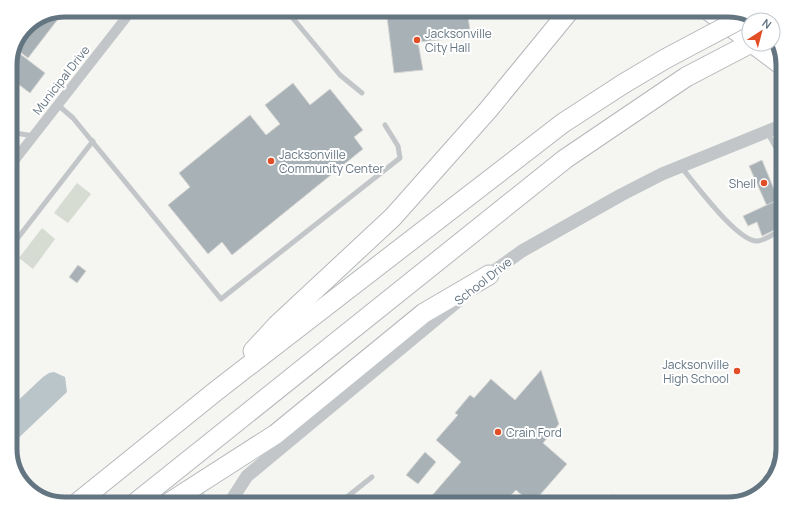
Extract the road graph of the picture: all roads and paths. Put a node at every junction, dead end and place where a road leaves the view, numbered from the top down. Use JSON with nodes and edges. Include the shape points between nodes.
{"nodes":[{"id":1,"x":127,"y":17,"type":"edge"},
{"id":2,"x":292,"y":17,"type":"edge"},
{"id":3,"x":564,"y":17,"type":"edge"},
{"id":4,"x":715,"y":17,"type":"edge"},
{"id":5,"x":740,"y":19,"type":"edge"},
{"id":6,"x":741,"y":36,"type":"edge"},
{"id":7,"x":741,"y":48,"type":"edge"},
{"id":8,"x":762,"y":52,"type":"edge"},
{"id":9,"x":776,"y":63,"type":"edge"},
{"id":10,"x":362,"y":93,"type":"dead end"},
{"id":11,"x":58,"y":105,"type":"junction"},
{"id":12,"x":385,"y":125,"type":"dead end"},
{"id":13,"x":776,"y":128,"type":"edge"},
{"id":14,"x":767,"y":132,"type":"junction"},
{"id":15,"x":17,"y":133,"type":"edge"},
{"id":16,"x":33,"y":136,"type":"junction"},
{"id":17,"x":93,"y":141,"type":"junction"},
{"id":18,"x":776,"y":148,"type":"edge"},
{"id":19,"x":17,"y":157,"type":"edge"},
{"id":20,"x":682,"y":167,"type":"junction"},
{"id":21,"x":776,"y":232,"type":"edge"},
{"id":22,"x":17,"y":239,"type":"edge"},
{"id":23,"x":489,"y":275,"type":"junction"},
{"id":24,"x":216,"y":391,"type":"junction"},
{"id":25,"x":372,"y":477,"type":"dead end"},
{"id":26,"x":85,"y":497,"type":"edge"},
{"id":27,"x":143,"y":497,"type":"edge"},
{"id":28,"x":178,"y":497,"type":"edge"},
{"id":29,"x":234,"y":497,"type":"edge"},
{"id":30,"x":347,"y":497,"type":"edge"}],
"edges":[{"from":1,"to":11,"type":"street","name":"Municipal Drive"},
{"from":2,"to":10,"type":"lane","via":[[340,75]]},
{"from":3,"to":24,"type":"highway","via":[[488,110],[393,217],[277,325]]},
{"from":4,"to":6,"type":"main road"},
{"from":5,"to":24,"type":"highway","bridge":true,"via":[[665,59],[563,123]]},
{"from":7,"to":27,"type":"highway","via":[[686,77],[565,159]]},
{"from":8,"to":9,"type":"main road"},
{"from":11,"to":16,"type":"street","name":"Municipal Drive"},
{"from":11,"to":17,"type":"lane","via":[[74,118]]},
{"from":12,"to":17,"type":"lane","via":[[398,146],[400,158],[221,299]]},
{"from":13,"to":14,"type":"street","name":"School Drive"},
{"from":14,"to":18,"type":"lane"},
{"from":14,"to":20,"type":"street","name":"School Drive"},
{"from":15,"to":16,"type":"lane"},
{"from":16,"to":19,"type":"street","name":"Municipal Drive"},
{"from":17,"to":22,"type":"lane"},
{"from":20,"to":21,"type":"lane","via":[[726,221],[748,240],[758,241]]},
{"from":20,"to":23,"type":"street","name":"School Drive","via":[[621,195],[556,230]]},
{"from":23,"to":28,"type":"highway","via":[[424,313],[276,434]]},
{"from":23,"to":29,"type":"street","name":"School Drive","via":[[247,476]]},
{"from":24,"to":26,"type":"highway"},
{"from":25,"to":30,"type":"lane"}]}
